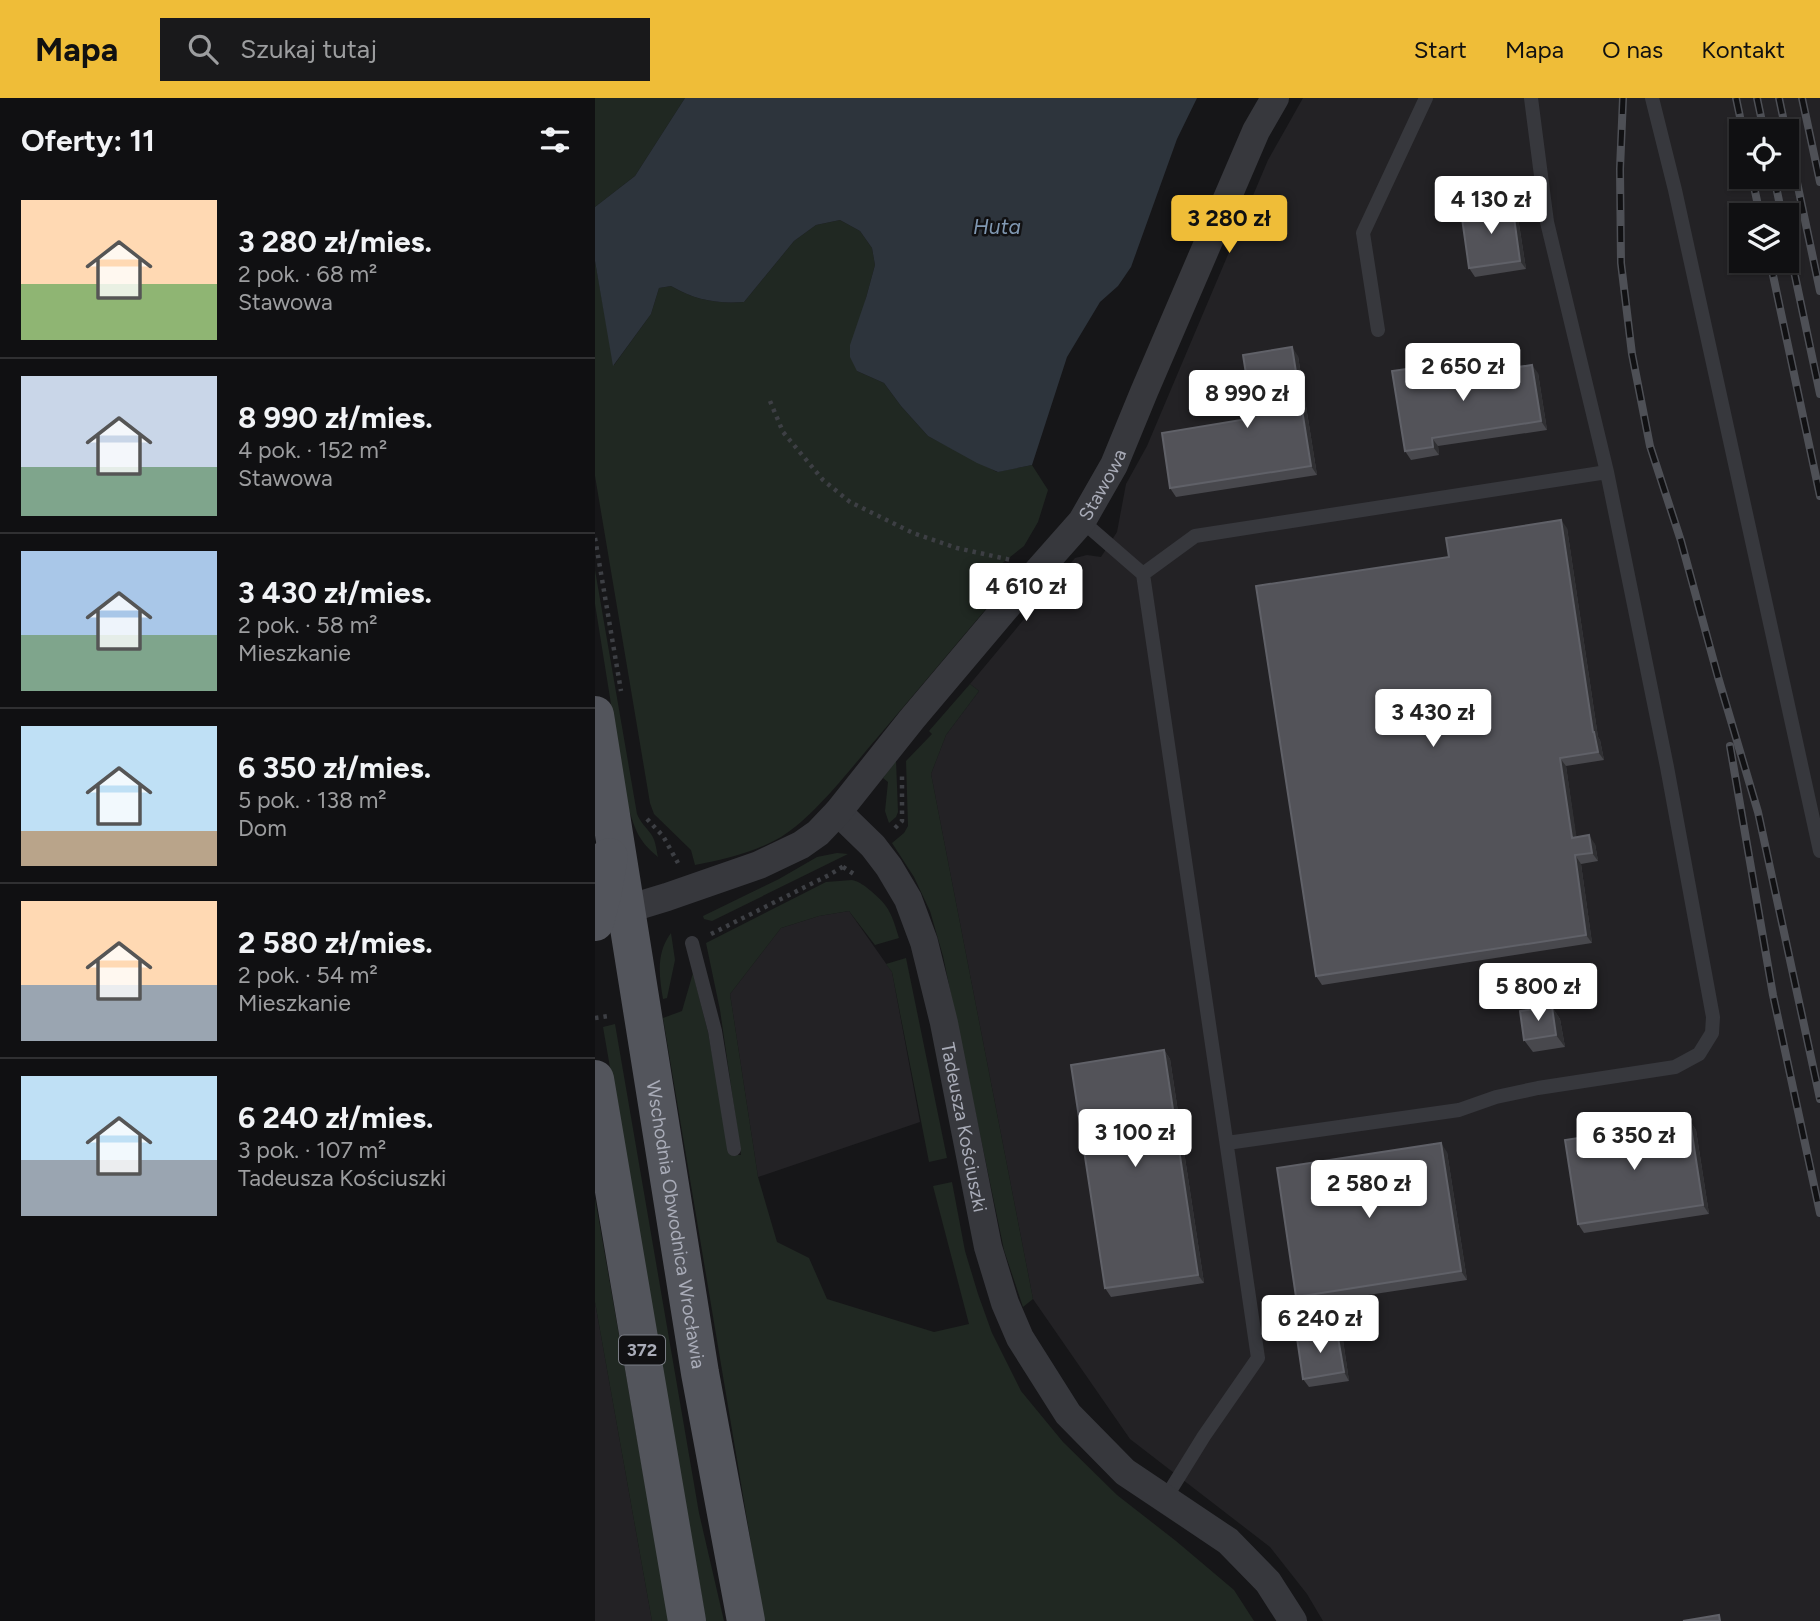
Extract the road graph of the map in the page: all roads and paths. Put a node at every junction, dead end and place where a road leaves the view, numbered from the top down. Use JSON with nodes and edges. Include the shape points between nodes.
{"nodes":[{"id":1,"x":1275,"y":98,"type":"edge"},
{"id":2,"x":1426,"y":98,"type":"edge"},
{"id":3,"x":1531,"y":98,"type":"edge"},
{"id":4,"x":1653,"y":98,"type":"edge"},
{"id":5,"x":1378,"y":330,"type":"dead end"},
{"id":6,"x":770,"y":401,"type":"dead end"},
{"id":7,"x":1608,"y":472,"type":"junction"},
{"id":8,"x":1082,"y":521,"type":"junction"},
{"id":9,"x":1037,"y":571,"type":"junction"},
{"id":10,"x":1143,"y":574,"type":"junction"},
{"id":11,"x":595,"y":715,"type":"edge"},
{"id":12,"x":902,"y":770,"type":"dead end"},
{"id":13,"x":838,"y":812,"type":"junction"},
{"id":14,"x":873,"y":846,"type":"junction"},
{"id":15,"x":1820,"y":851,"type":"edge"},
{"id":16,"x":603,"y":917,"type":"edge"},
{"id":17,"x":692,"y":943,"type":"joint"},
{"id":18,"x":595,"y":1079,"type":"edge"},
{"id":19,"x":1227,"y":1143,"type":"junction"},
{"id":20,"x":734,"y":1149,"type":"dead end"},
{"id":21,"x":1165,"y":1499,"type":"junction"},
{"id":22,"x":687,"y":1621,"type":"edge"},
{"id":23,"x":746,"y":1621,"type":"edge"},
{"id":24,"x":1293,"y":1621,"type":"edge"}],
"edges":[{"from":1,"to":8,"type":"street","name":"Stawowa","via":[[1256,131],[1115,465]]},
{"from":2,"to":5,"type":"lane","via":[[1363,233]]},
{"from":3,"to":7,"type":"lane","via":[[1547,222]]},
{"from":4,"to":15,"type":"lane"},
{"from":6,"to":9,"type":"path","via":[[783,432],[823,480],[851,502],[913,533]]},
{"from":7,"to":10,"type":"lane","via":[[1195,536]]},
{"from":7,"to":19,"type":"lane","via":[[1713,1017],[1709,1040],[1699,1054],[1675,1067],[1538,1088],[1459,1110]]},
{"from":8,"to":9,"type":"street","name":"Stawowa"},
{"from":8,"to":10,"type":"lane"},
{"from":9,"to":13,"type":"street","name":"Stawowa"},
{"from":10,"to":19,"type":"lane"},
{"from":11,"to":16,"type":"main road","name":"Wschodnia Obwodnica Wrocławia","via":[[614,827]]},
{"from":12,"to":14,"type":"path","via":[[902,821]]},
{"from":13,"to":14,"type":"street","name":"Tadeusza Kościuszki"},
{"from":13,"to":16,"type":"street","via":[[801,845],[759,865]]},
{"from":14,"to":17,"type":"path","via":[[829,875]]},
{"from":14,"to":21,"type":"street","name":"Tadeusza Kościuszki","via":[[908,899],[924,942],[988,1247],[1020,1338],[1067,1414],[1125,1472]]},
{"from":16,"to":23,"type":"main road","name":"Wschodnia Obwodnica Wrocławia","via":[[700,1373]]},
{"from":17,"to":20,"type":"lane","via":[[715,1031]]},
{"from":18,"to":22,"type":"main road","number":"372"},
{"from":19,"to":21,"type":"lane","via":[[1258,1358]]},
{"from":21,"to":24,"type":"street","name":"Tadeusza Kościuszki","via":[[1228,1541],[1268,1582]]}]}
